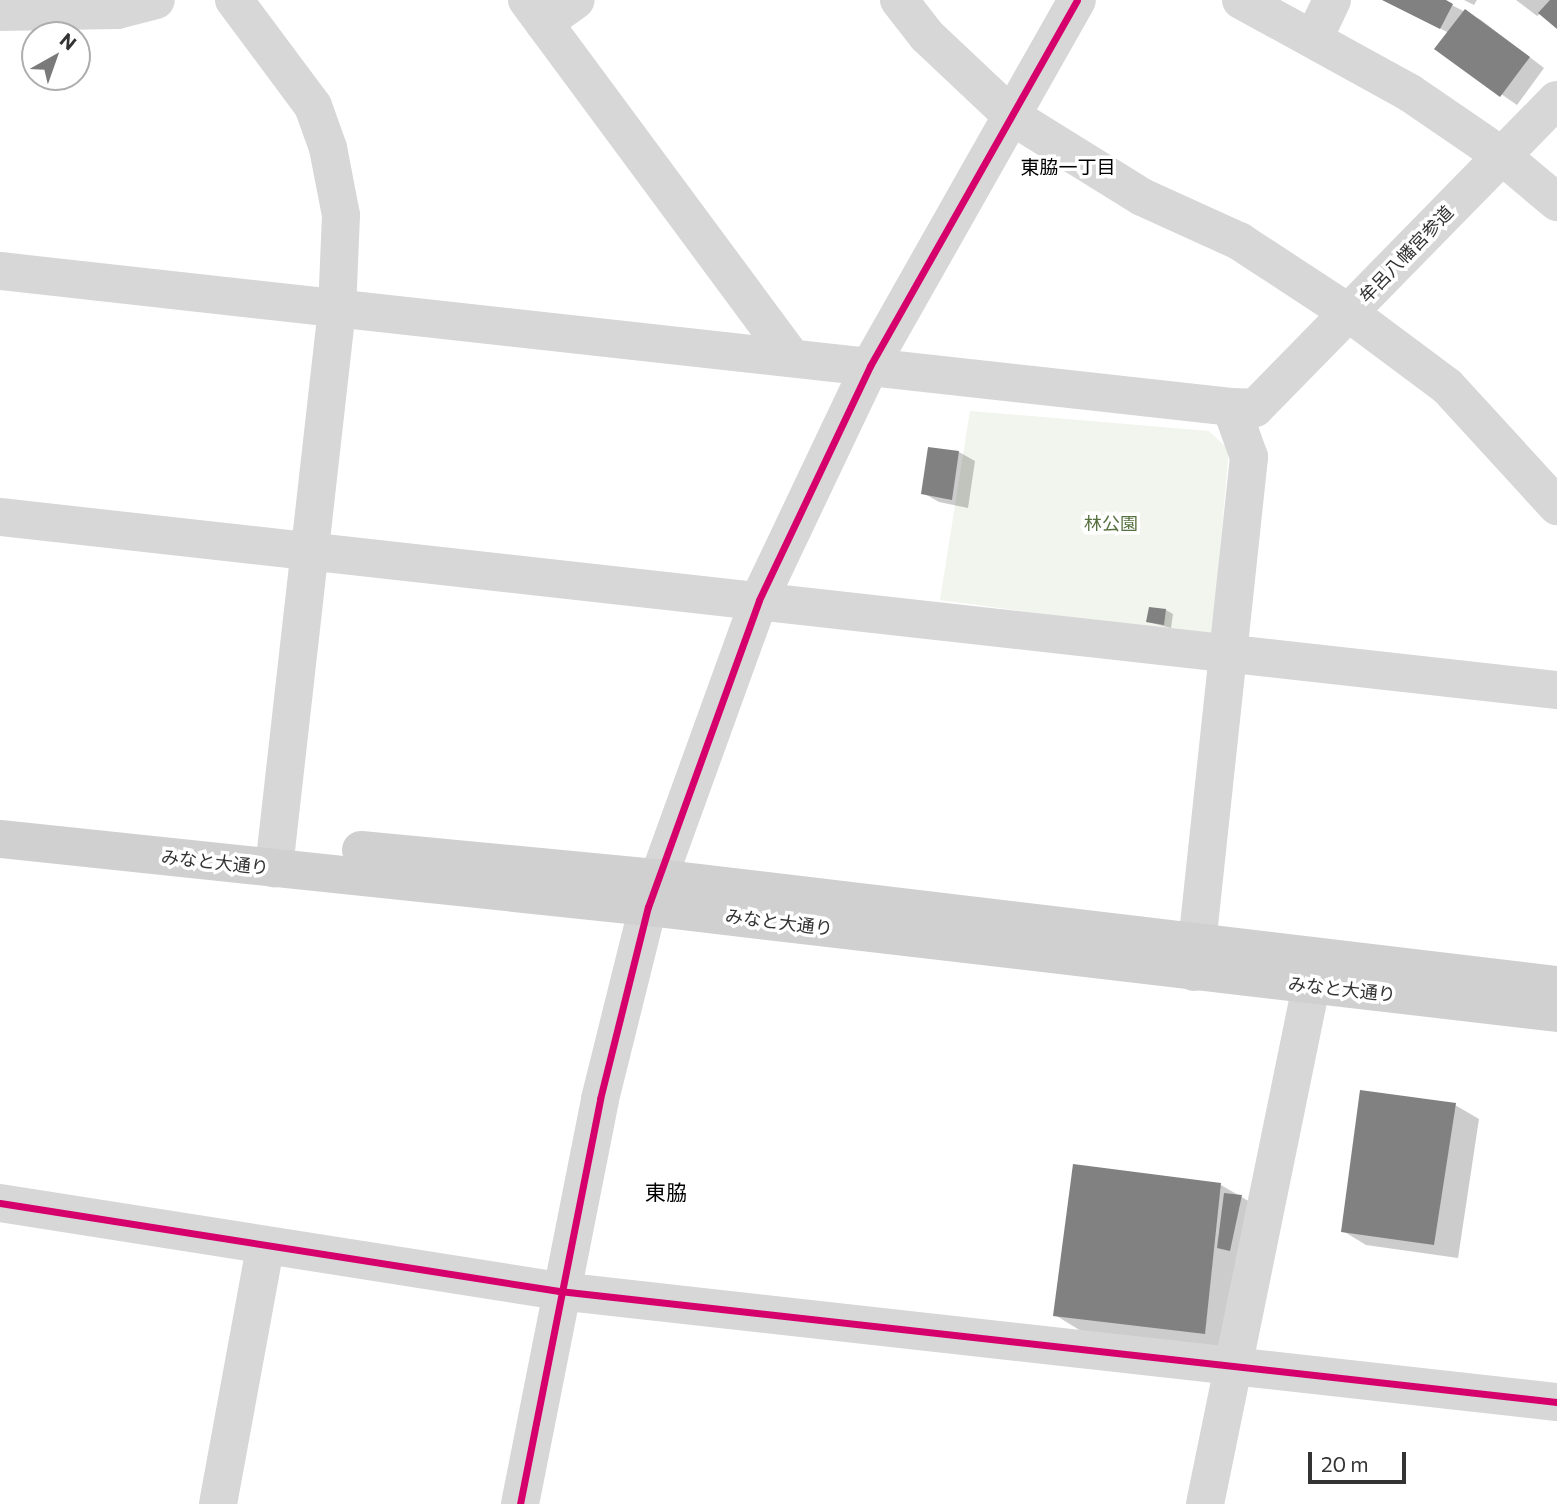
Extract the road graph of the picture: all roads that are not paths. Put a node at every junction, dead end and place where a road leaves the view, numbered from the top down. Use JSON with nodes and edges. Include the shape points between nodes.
{"nodes":[{"id":1,"x":156,"y":0,"type":"edge"},
{"id":2,"x":234,"y":0,"type":"edge"},
{"id":3,"x":576,"y":0,"type":"edge"},
{"id":4,"x":899,"y":0,"type":"edge"},
{"id":5,"x":1077,"y":0,"type":"edge"},
{"id":6,"x":1241,"y":0,"type":"edge"},
{"id":7,"x":1332,"y":0,"type":"edge"},
{"id":8,"x":0,"y":12,"type":"edge"},
{"id":9,"x":536,"y":12,"type":"edge"},
{"id":10,"x":1314,"y":38,"type":"junction"},
{"id":11,"x":1557,"y":100,"type":"edge"},
{"id":12,"x":1013,"y":117,"type":"junction"},
{"id":13,"x":1502,"y":156,"type":"junction"},
{"id":14,"x":1557,"y":202,"type":"edge"},
{"id":15,"x":0,"y":271,"type":"edge"},
{"id":16,"x":337,"y":309,"type":"junction"},
{"id":17,"x":1349,"y":313,"type":"junction"},
{"id":18,"x":790,"y":356,"type":"junction"},
{"id":19,"x":870,"y":366,"type":"junction"},
{"id":20,"x":1243,"y":407,"type":"junction"},
{"id":21,"x":1557,"y":506,"type":"edge"},
{"id":22,"x":0,"y":517,"type":"edge"},
{"id":23,"x":309,"y":551,"type":"junction"},
{"id":24,"x":759,"y":600,"type":"junction"},
{"id":25,"x":1227,"y":654,"type":"junction"},
{"id":26,"x":1557,"y":690,"type":"edge"},
{"id":27,"x":0,"y":813,"type":"edge"},
{"id":28,"x":0,"y":839,"type":"edge"},
{"id":29,"x":276,"y":855,"type":"junction"},
{"id":30,"x":653,"y":892,"type":"junction"},
{"id":31,"x":1196,"y":957,"type":"junction"},
{"id":32,"x":1313,"y":972,"type":"junction"},
{"id":33,"x":1557,"y":985,"type":"edge"},
{"id":34,"x":1557,"y":1013,"type":"edge"},
{"id":35,"x":0,"y":1203,"type":"edge"},
{"id":36,"x":265,"y":1247,"type":"junction"},
{"id":37,"x":559,"y":1291,"type":"junction"},
{"id":38,"x":1231,"y":1366,"type":"junction"},
{"id":39,"x":1557,"y":1402,"type":"edge"},
{"id":40,"x":218,"y":1504,"type":"edge"},
{"id":41,"x":520,"y":1504,"type":"edge"},
{"id":42,"x":1205,"y":1504,"type":"edge"}],
"edges":[{"from":1,"to":8,"type":"street","via":[[117,9]]},
{"from":2,"to":16,"type":"street","via":[[298,80],[328,148],[341,215]]},
{"from":3,"to":9,"type":"street"},
{"from":4,"to":12,"type":"street","via":[[927,36]]},
{"from":5,"to":12,"type":"street"},
{"from":6,"to":10,"type":"street"},
{"from":7,"to":10,"type":"street"},
{"from":9,"to":18,"type":"street"},
{"from":10,"to":13,"type":"street","via":[[1410,93]]},
{"from":11,"to":13,"type":"street","name":"牟呂八幡宮参道"},
{"from":12,"to":17,"type":"street","via":[[1142,197],[1239,241]]},
{"from":12,"to":19,"type":"street"},
{"from":13,"to":14,"type":"street"},
{"from":13,"to":17,"type":"street","name":"牟呂八幡宮参道"},
{"from":15,"to":16,"type":"street"},
{"from":16,"to":18,"type":"street"},
{"from":16,"to":23,"type":"street"},
{"from":17,"to":20,"type":"street","name":"牟呂八幡宮参道"},
{"from":17,"to":21,"type":"street","via":[[1447,386]]},
{"from":18,"to":19,"type":"street"},
{"from":19,"to":20,"type":"street"},
{"from":19,"to":24,"type":"street"},
{"from":20,"to":25,"type":"street","via":[[1249,457]]},
{"from":22,"to":23,"type":"street"},
{"from":23,"to":24,"type":"street"},
{"from":23,"to":29,"type":"street"},
{"from":24,"to":25,"type":"street"},
{"from":24,"to":30,"type":"street"},
{"from":25,"to":26,"type":"street"},
{"from":25,"to":31,"type":"street"},
{"from":27,"to":29,"type":"main road","name":"みなと大通り"},
{"from":28,"to":29,"type":"main road","name":"みなと大通り"},
{"from":29,"to":30,"type":"main road","name":"みなと大通り"},
{"from":30,"to":31,"type":"main road","name":"みなと大通り"},
{"from":30,"to":37,"type":"street"},
{"from":31,"to":32,"type":"main road","name":"みなと大通り"},
{"from":32,"to":33,"type":"main road","name":"みなと大通り"},
{"from":32,"to":34,"type":"main road","name":"みなと大通り"},
{"from":32,"to":38,"type":"street"},
{"from":35,"to":36,"type":"street"},
{"from":36,"to":37,"type":"street"},
{"from":36,"to":40,"type":"street"},
{"from":37,"to":38,"type":"street"},
{"from":37,"to":41,"type":"street"},
{"from":38,"to":39,"type":"street"},
{"from":38,"to":42,"type":"street"}]}
